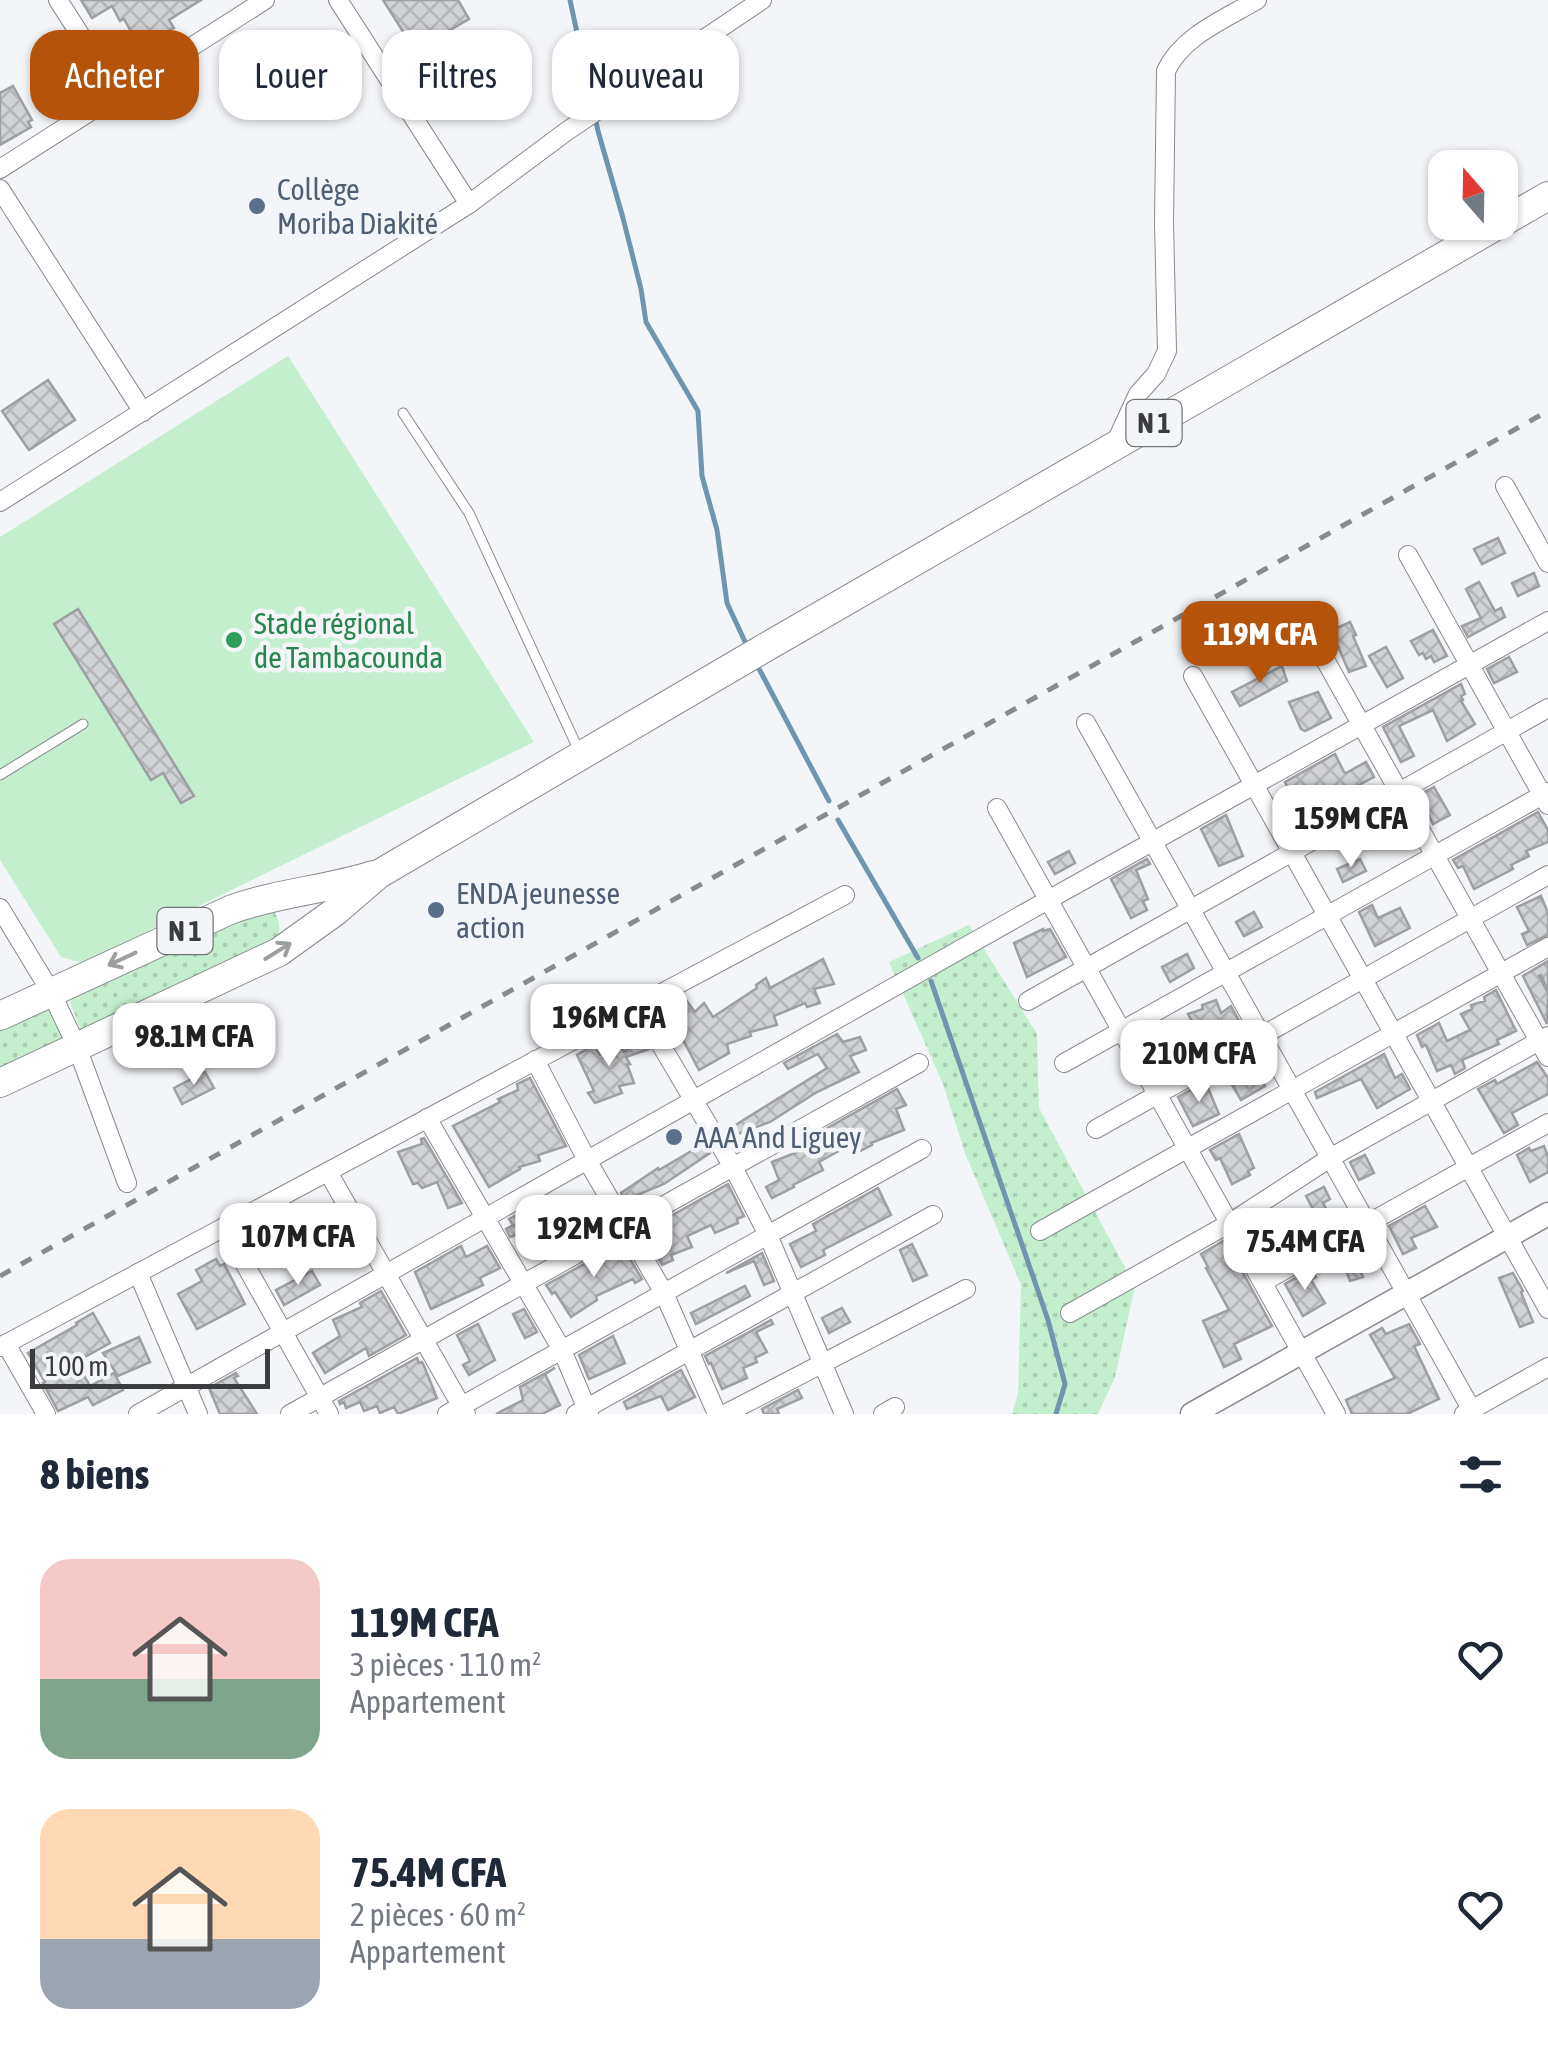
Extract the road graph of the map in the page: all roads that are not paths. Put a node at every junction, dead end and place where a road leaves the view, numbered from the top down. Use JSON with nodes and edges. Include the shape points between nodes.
{"nodes":[{"id":1,"x":58,"y":0,"type":"edge"},
{"id":2,"x":265,"y":0,"type":"edge"},
{"id":3,"x":338,"y":0,"type":"edge"},
{"id":4,"x":762,"y":0,"type":"edge"},
{"id":5,"x":1256,"y":0,"type":"edge"},
{"id":6,"x":77,"y":30,"type":"edge"},
{"id":7,"x":199,"y":42,"type":"edge"},
{"id":8,"x":77,"y":120,"type":"edge"},
{"id":9,"x":0,"y":169,"type":"edge"},
{"id":10,"x":0,"y":189,"type":"edge"},
{"id":11,"x":1548,"y":196,"type":"edge"},
{"id":12,"x":469,"y":204,"type":"junction"},
{"id":13,"x":142,"y":412,"type":"junction"},
{"id":14,"x":403,"y":413,"type":"dead end"},
{"id":15,"x":1114,"y":446,"type":"junction"},
{"id":16,"x":1505,"y":486,"type":"dead end"},
{"id":17,"x":0,"y":502,"type":"edge"},
{"id":18,"x":1408,"y":556,"type":"dead end"},
{"id":19,"x":1548,"y":563,"type":"edge"},
{"id":20,"x":1301,"y":618,"type":"dead end"},
{"id":21,"x":1548,"y":621,"type":"edge"},
{"id":22,"x":1470,"y":665,"type":"junction"},
{"id":23,"x":1193,"y":676,"type":"dead end"},
{"id":24,"x":1548,"y":708,"type":"edge"},
{"id":25,"x":1086,"y":723,"type":"dead end"},
{"id":26,"x":83,"y":724,"type":"dead end"},
{"id":27,"x":1361,"y":725,"type":"junction"},
{"id":28,"x":1507,"y":732,"type":"junction"},
{"id":29,"x":582,"y":756,"type":"junction"},
{"id":30,"x":0,"y":776,"type":"edge"},
{"id":31,"x":1254,"y":785,"type":"junction"},
{"id":32,"x":1399,"y":792,"type":"junction"},
{"id":33,"x":1546,"y":797,"type":"edge"},
{"id":34,"x":996,"y":808,"type":"dead end"},
{"id":35,"x":1152,"y":842,"type":"junction"},
{"id":36,"x":1292,"y":852,"type":"junction"},
{"id":37,"x":1434,"y":856,"type":"junction"},
{"id":38,"x":379,"y":874,"type":"junction"},
{"id":39,"x":1548,"y":875,"type":"edge"},
{"id":40,"x":845,"y":895,"type":"dead end"},
{"id":41,"x":1048,"y":900,"type":"junction"},
{"id":42,"x":0,"y":908,"type":"edge"},
{"id":43,"x":1190,"y":909,"type":"junction"},
{"id":44,"x":1327,"y":916,"type":"junction"},
{"id":45,"x":1470,"y":919,"type":"junction"},
{"id":46,"x":1548,"y":947,"type":"edge"},
{"id":47,"x":1086,"y":968,"type":"junction"},
{"id":48,"x":1226,"y":972,"type":"junction"},
{"id":49,"x":1501,"y":974,"type":"junction"},
{"id":50,"x":1363,"y":979,"type":"junction"},
{"id":51,"x":50,"y":992,"type":"junction"},
{"id":52,"x":1028,"y":1001,"type":"dead end"},
{"id":53,"x":638,"y":1006,"type":"junction"},
{"id":54,"x":0,"y":1016,"type":"edge"},
{"id":55,"x":1122,"y":1031,"type":"junction"},
{"id":56,"x":1394,"y":1033,"type":"junction"},
{"id":57,"x":1261,"y":1036,"type":"junction"},
{"id":58,"x":1545,"y":1044,"type":"edge"},
{"id":59,"x":77,"y":1047,"type":"junction"},
{"id":60,"x":535,"y":1060,"type":"junction"},
{"id":61,"x":919,"y":1063,"type":"dead end"},
{"id":62,"x":1064,"y":1063,"type":"dead end"},
{"id":63,"x":0,"y":1083,"type":"edge"},
{"id":64,"x":1292,"y":1090,"type":"junction"},
{"id":65,"x":1157,"y":1094,"type":"junction"},
{"id":66,"x":694,"y":1100,"type":"junction"},
{"id":67,"x":1432,"y":1101,"type":"junction"},
{"id":68,"x":427,"y":1118,"type":"junction"},
{"id":69,"x":1548,"y":1123,"type":"edge"},
{"id":70,"x":1096,"y":1128,"type":"dead end"},
{"id":71,"x":922,"y":1148,"type":"dead end"},
{"id":72,"x":1188,"y":1148,"type":"junction"},
{"id":73,"x":1330,"y":1158,"type":"junction"},
{"id":74,"x":587,"y":1160,"type":"junction"},
{"id":75,"x":733,"y":1167,"type":"junction"},
{"id":76,"x":1468,"y":1167,"type":"junction"},
{"id":77,"x":328,"y":1172,"type":"junction"},
{"id":78,"x":127,"y":1183,"type":"dead end"},
{"id":79,"x":1548,"y":1214,"type":"edge"},
{"id":80,"x":933,"y":1215,"type":"dead end"},
{"id":81,"x":485,"y":1218,"type":"junction"},
{"id":82,"x":1230,"y":1223,"type":"junction"},
{"id":83,"x":1367,"y":1224,"type":"junction"},
{"id":84,"x":626,"y":1227,"type":"junction"},
{"id":85,"x":224,"y":1228,"type":"junction"},
{"id":86,"x":1040,"y":1231,"type":"dead end"},
{"id":87,"x":768,"y":1235,"type":"junction"},
{"id":88,"x":1507,"y":1236,"type":"junction"},
{"id":89,"x":138,"y":1273,"type":"junction"},
{"id":90,"x":386,"y":1274,"type":"junction"},
{"id":91,"x":1263,"y":1282,"type":"junction"},
{"id":92,"x":524,"y":1284,"type":"junction"},
{"id":93,"x":966,"y":1289,"type":"dead end"},
{"id":94,"x":664,"y":1293,"type":"junction"},
{"id":95,"x":793,"y":1293,"type":"junction"},
{"id":96,"x":1406,"y":1294,"type":"junction"},
{"id":97,"x":1548,"y":1310,"type":"edge"},
{"id":98,"x":1070,"y":1312,"type":"dead end"},
{"id":99,"x":282,"y":1333,"type":"junction"},
{"id":100,"x":424,"y":1340,"type":"junction"},
{"id":101,"x":3,"y":1346,"type":"edge"},
{"id":102,"x":562,"y":1350,"type":"junction"},
{"id":103,"x":689,"y":1351,"type":"junction"},
{"id":104,"x":1302,"y":1352,"type":"junction"},
{"id":105,"x":822,"y":1362,"type":"junction"},
{"id":106,"x":1548,"y":1367,"type":"edge"},
{"id":107,"x":186,"y":1387,"type":"junction"},
{"id":108,"x":324,"y":1406,"type":"edge"},
{"id":109,"x":458,"y":1411,"type":"edge"},
{"id":110,"x":584,"y":1412,"type":"edge"},
{"id":111,"x":1199,"y":1412,"type":"edge"},
{"id":112,"x":1469,"y":1412,"type":"edge"},
{"id":113,"x":46,"y":1414,"type":"edge"},
{"id":114,"x":138,"y":1414,"type":"edge"},
{"id":115,"x":198,"y":1414,"type":"edge"},
{"id":116,"x":290,"y":1414,"type":"edge"},
{"id":117,"x":721,"y":1414,"type":"edge"},
{"id":118,"x":844,"y":1414,"type":"edge"},
{"id":119,"x":1336,"y":1414,"type":"edge"}],
"edges":[{"from":1,"to":6,"type":"street"},
{"from":2,"to":7,"type":"street"},
{"from":3,"to":12,"type":"street"},
{"from":4,"to":12,"type":"street"},
{"from":5,"to":15,"type":"street","via":[[1184,45],[1166,71],[1167,351]]},
{"from":8,"to":9,"type":"street"},
{"from":10,"to":13,"type":"street"},
{"from":11,"to":15,"type":"highway","number":"N 1"},
{"from":12,"to":13,"type":"street"},
{"from":13,"to":17,"type":"street"},
{"from":14,"to":29,"type":"lane","via":[[469,513]]},
{"from":15,"to":29,"type":"highway","number":"N 1"},
{"from":16,"to":19,"type":"street"},
{"from":18,"to":22,"type":"street"},
{"from":20,"to":27,"type":"street"},
{"from":21,"to":22,"type":"street"},
{"from":22,"to":27,"type":"street"},
{"from":22,"to":28,"type":"street"},
{"from":23,"to":31,"type":"street"},
{"from":24,"to":28,"type":"street"},
{"from":25,"to":35,"type":"street"},
{"from":26,"to":30,"type":"lane"},
{"from":27,"to":31,"type":"street"},
{"from":27,"to":32,"type":"street"},
{"from":28,"to":32,"type":"street"},
{"from":28,"to":33,"type":"street"},
{"from":29,"to":38,"type":"highway","number":"N 1"},
{"from":31,"to":35,"type":"street"},
{"from":31,"to":36,"type":"street"},
{"from":32,"to":36,"type":"street"},
{"from":32,"to":37,"type":"street"},
{"from":33,"to":37,"type":"street"},
{"from":34,"to":41,"type":"street"},
{"from":35,"to":41,"type":"street"},
{"from":35,"to":43,"type":"street"},
{"from":36,"to":43,"type":"street"},
{"from":36,"to":44,"type":"street"},
{"from":37,"to":44,"type":"street"},
{"from":37,"to":45,"type":"street"},
{"from":38,"to":51,"type":"highway","number":"N 1","one_way":true,"via":[[252,902]]},
{"from":59,"to":38,"type":"highway","number":"N 1","one_way":true,"via":[[278,952]]},
{"from":39,"to":45,"type":"street"},
{"from":40,"to":53,"type":"street"},
{"from":41,"to":47,"type":"street"},
{"from":41,"to":66,"type":"street"},
{"from":42,"to":51,"type":"street"},
{"from":43,"to":47,"type":"street"},
{"from":43,"to":48,"type":"street"},
{"from":44,"to":48,"type":"street"},
{"from":44,"to":50,"type":"street"},
{"from":45,"to":49,"type":"street"},
{"from":45,"to":50,"type":"street"},
{"from":46,"to":49,"type":"street"},
{"from":47,"to":52,"type":"street"},
{"from":47,"to":55,"type":"street"},
{"from":48,"to":55,"type":"street"},
{"from":48,"to":57,"type":"street"},
{"from":49,"to":56,"type":"street"},
{"from":49,"to":58,"type":"street"},
{"from":50,"to":56,"type":"street"},
{"from":50,"to":57,"type":"street"},
{"from":51,"to":54,"type":"highway","number":"N 1"},
{"from":51,"to":59,"type":"street"},
{"from":53,"to":60,"type":"street"},
{"from":53,"to":66,"type":"street"},
{"from":55,"to":62,"type":"street"},
{"from":55,"to":65,"type":"street"},
{"from":56,"to":64,"type":"street"},
{"from":56,"to":67,"type":"street"},
{"from":57,"to":64,"type":"street"},
{"from":57,"to":65,"type":"street"},
{"from":58,"to":67,"type":"street"},
{"from":59,"to":63,"type":"highway","number":"N 1"},
{"from":59,"to":78,"type":"street"},
{"from":60,"to":68,"type":"street"},
{"from":60,"to":74,"type":"street"},
{"from":61,"to":75,"type":"street"},
{"from":64,"to":72,"type":"street"},
{"from":64,"to":73,"type":"street"},
{"from":65,"to":70,"type":"street"},
{"from":65,"to":72,"type":"street"},
{"from":66,"to":74,"type":"street"},
{"from":66,"to":75,"type":"street"},
{"from":67,"to":73,"type":"street"},
{"from":67,"to":76,"type":"street"},
{"from":68,"to":77,"type":"street"},
{"from":68,"to":81,"type":"street"},
{"from":69,"to":76,"type":"street"},
{"from":71,"to":87,"type":"street"},
{"from":72,"to":82,"type":"street"},
{"from":72,"to":86,"type":"street"},
{"from":73,"to":82,"type":"street"},
{"from":73,"to":83,"type":"street"},
{"from":74,"to":81,"type":"street"},
{"from":74,"to":84,"type":"street"},
{"from":75,"to":84,"type":"street"},
{"from":75,"to":87,"type":"street"},
{"from":76,"to":83,"type":"street"},
{"from":76,"to":88,"type":"street"},
{"from":77,"to":85,"type":"street"},
{"from":77,"to":90,"type":"street"},
{"from":79,"to":88,"type":"street"},
{"from":80,"to":95,"type":"street"},
{"from":81,"to":90,"type":"street"},
{"from":81,"to":92,"type":"street"},
{"from":82,"to":91,"type":"street"},
{"from":82,"to":98,"type":"street"},
{"from":83,"to":91,"type":"street"},
{"from":83,"to":96,"type":"street"},
{"from":84,"to":92,"type":"street"},
{"from":84,"to":94,"type":"street"},
{"from":85,"to":89,"type":"street"},
{"from":85,"to":99,"type":"street"},
{"from":87,"to":94,"type":"street"},
{"from":87,"to":95,"type":"street"},
{"from":88,"to":96,"type":"street"},
{"from":88,"to":97,"type":"street"},
{"from":89,"to":101,"type":"street"},
{"from":89,"to":107,"type":"street"},
{"from":90,"to":99,"type":"street"},
{"from":90,"to":100,"type":"street"},
{"from":91,"to":104,"type":"street"},
{"from":92,"to":100,"type":"street"},
{"from":92,"to":102,"type":"street"},
{"from":93,"to":105,"type":"street"},
{"from":94,"to":102,"type":"street"},
{"from":94,"to":103,"type":"street"},
{"from":95,"to":103,"type":"street"},
{"from":95,"to":105,"type":"street"},
{"from":96,"to":104,"type":"street"},
{"from":96,"to":112,"type":"street"},
{"from":99,"to":107,"type":"street"},
{"from":99,"to":108,"type":"street"},
{"from":100,"to":108,"type":"street"},
{"from":100,"to":109,"type":"street"},
{"from":101,"to":113,"type":"street"},
{"from":102,"to":109,"type":"street"},
{"from":102,"to":110,"type":"street"},
{"from":103,"to":110,"type":"street"},
{"from":103,"to":117,"type":"street"},
{"from":104,"to":111,"type":"street"},
{"from":104,"to":119,"type":"street"},
{"from":105,"to":117,"type":"street"},
{"from":105,"to":118,"type":"street"},
{"from":106,"to":112,"type":"street"},
{"from":107,"to":114,"type":"street"},
{"from":107,"to":115,"type":"street"},
{"from":108,"to":116,"type":"street"}]}
